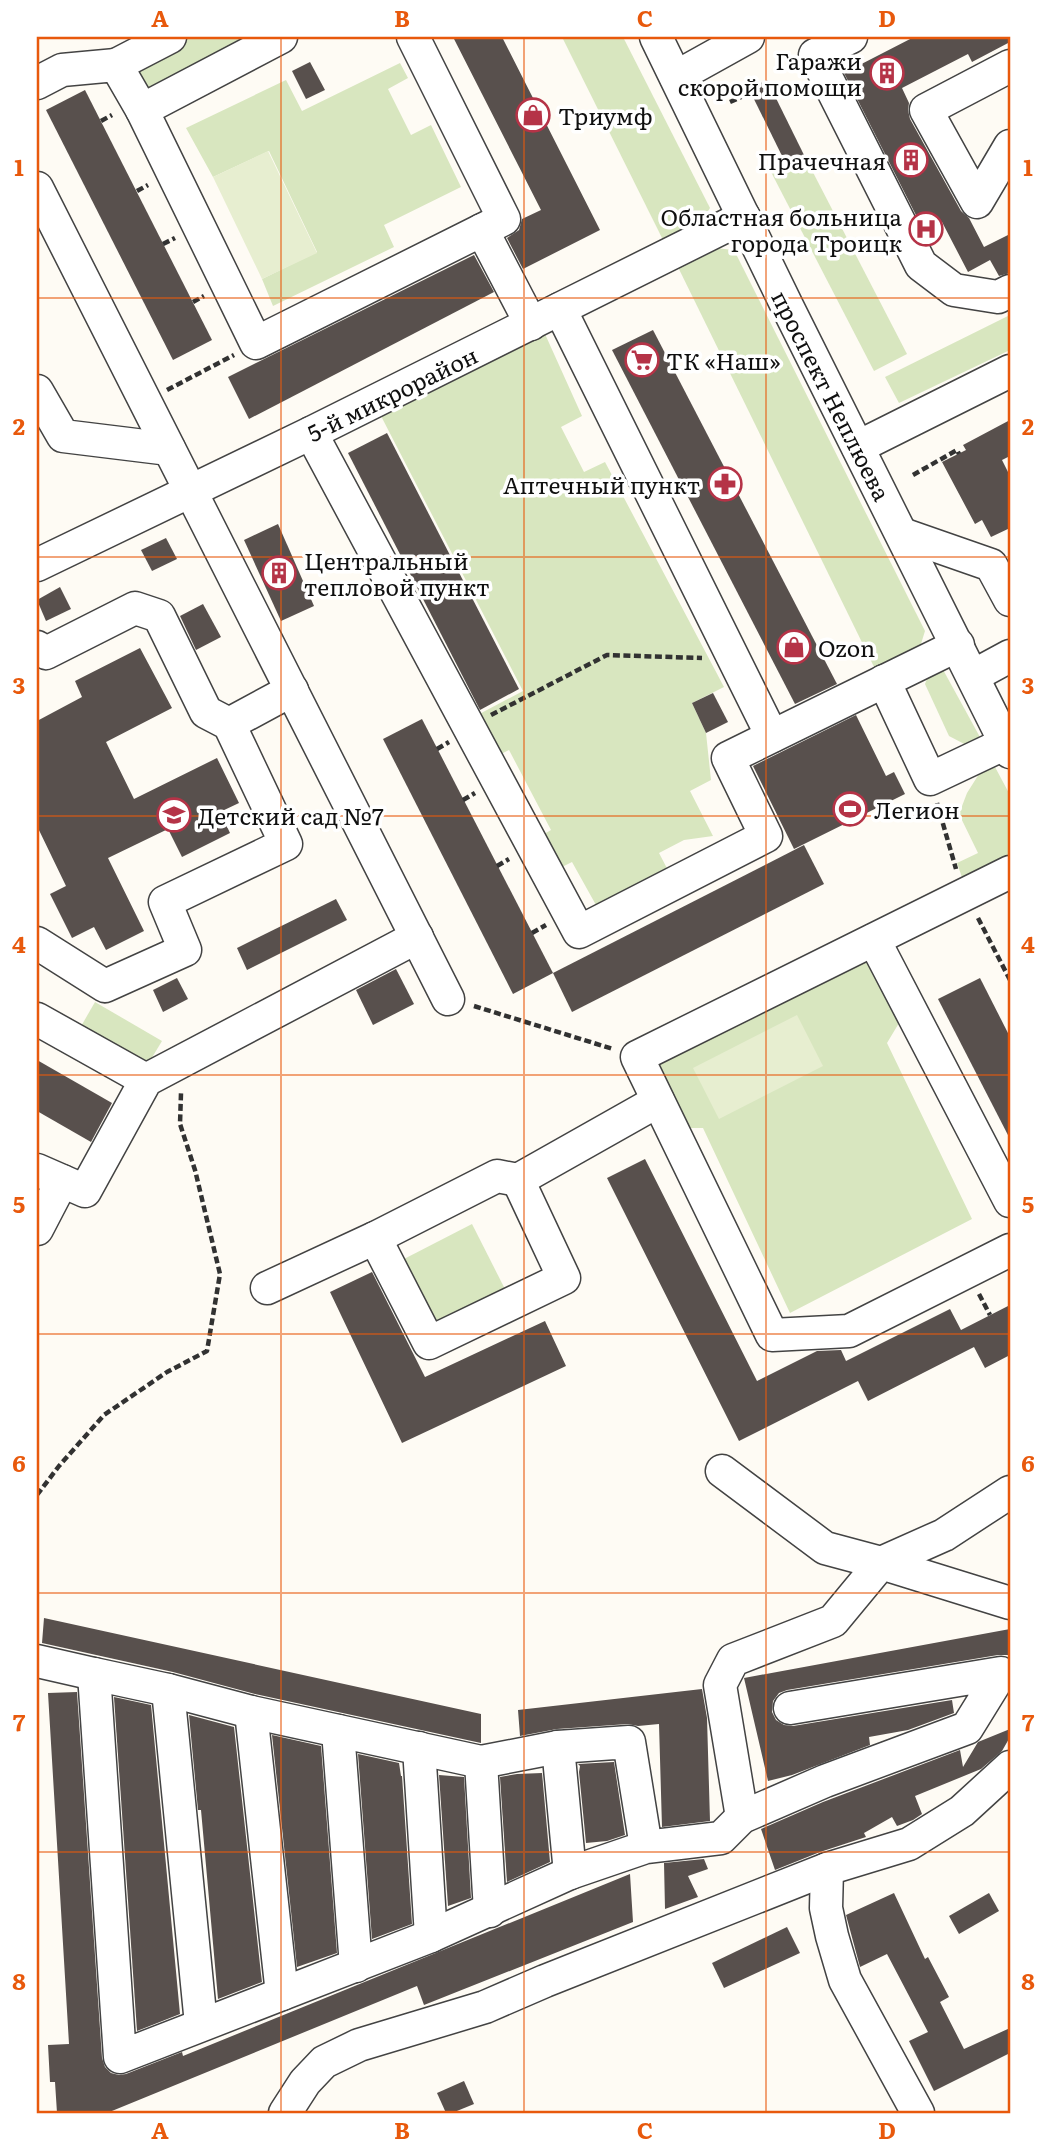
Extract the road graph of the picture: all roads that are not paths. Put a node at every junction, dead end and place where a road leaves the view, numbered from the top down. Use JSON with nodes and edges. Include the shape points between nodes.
{"nodes":[{"id":1,"x":170,"y":37,"type":"edge"},
{"id":2,"x":281,"y":37,"type":"edge"},
{"id":3,"x":414,"y":37,"type":"edge"},
{"id":4,"x":656,"y":37,"type":"edge"},
{"id":5,"x":748,"y":37,"type":"edge"},
{"id":6,"x":851,"y":37,"type":"edge"},
{"id":7,"x":116,"y":65,"type":"junction"},
{"id":8,"x":1010,"y":66,"type":"edge"},
{"id":9,"x":676,"y":77,"type":"junction"},
{"id":10,"x":37,"y":83,"type":"edge"},
{"id":11,"x":142,"y":110,"type":"junction"},
{"id":12,"x":1010,"y":146,"type":"edge"},
{"id":13,"x":37,"y":188,"type":"edge"},
{"id":14,"x":744,"y":216,"type":"junction"},
{"id":15,"x":482,"y":230,"type":"junction"},
{"id":16,"x":1010,"y":291,"type":"edge"},
{"id":17,"x":560,"y":309,"type":"junction"},
{"id":18,"x":531,"y":324,"type":"junction"},
{"id":19,"x":1010,"y":371,"type":"edge"},
{"id":20,"x":37,"y":391,"type":"edge"},
{"id":21,"x":311,"y":433,"type":"junction"},
{"id":22,"x":858,"y":447,"type":"junction"},
{"id":23,"x":169,"y":449,"type":"junction"},
{"id":24,"x":190,"y":490,"type":"junction"},
{"id":25,"x":902,"y":534,"type":"junction"},
{"id":26,"x":37,"y":565,"type":"edge"},
{"id":27,"x":1010,"y":600,"type":"edge"},
{"id":28,"x":958,"y":645,"type":"junction"},
{"id":29,"x":37,"y":647,"type":"edge"},
{"id":30,"x":1010,"y":656,"type":"edge"},
{"id":31,"x":973,"y":676,"type":"junction"},
{"id":32,"x":884,"y":681,"type":"junction"},
{"id":33,"x":292,"y":690,"type":"junction"},
{"id":34,"x":229,"y":724,"type":"junction"},
{"id":35,"x":772,"y":736,"type":"junction"},
{"id":36,"x":1008,"y":747,"type":"edge"},
{"id":37,"x":1010,"y":872,"type":"edge"},
{"id":38,"x":417,"y":937,"type":"junction"},
{"id":39,"x":874,"y":940,"type":"junction"},
{"id":40,"x":37,"y":943,"type":"edge"},
{"id":41,"x":448,"y":999,"type":"road end"},
{"id":42,"x":37,"y":1019,"type":"edge"},
{"id":43,"x":159,"y":1073,"type":"junction"},
{"id":44,"x":658,"y":1101,"type":"junction"},
{"id":45,"x":49,"y":1175,"type":"edge"},
{"id":46,"x":518,"y":1180,"type":"junction"},
{"id":47,"x":1010,"y":1200,"type":"edge"},
{"id":48,"x":37,"y":1230,"type":"edge"},
{"id":49,"x":375,"y":1238,"type":"junction"},
{"id":50,"x":1010,"y":1250,"type":"edge"},
{"id":51,"x":267,"y":1288,"type":"dead end"},
{"id":52,"x":722,"y":1471,"type":"dead end"},
{"id":53,"x":1010,"y":1492,"type":"edge"},
{"id":54,"x":881,"y":1563,"type":"junction"},
{"id":55,"x":1010,"y":1603,"type":"edge"},
{"id":56,"x":37,"y":1661,"type":"edge"},
{"id":57,"x":1005,"y":1670,"type":"edge"},
{"id":58,"x":94,"y":1674,"type":"junction"},
{"id":59,"x":168,"y":1690,"type":"junction"},
{"id":60,"x":790,"y":1707,"type":"dead end"},
{"id":61,"x":251,"y":1712,"type":"junction"},
{"id":62,"x":338,"y":1731,"type":"junction"},
{"id":63,"x":558,"y":1747,"type":"junction"},
{"id":64,"x":419,"y":1748,"type":"junction"},
{"id":65,"x":481,"y":1762,"type":"junction"},
{"id":66,"x":1010,"y":1767,"type":"edge"},
{"id":67,"x":742,"y":1817,"type":"junction"},
{"id":68,"x":646,"y":1847,"type":"junction"},
{"id":69,"x":827,"y":1869,"type":"junction"},
{"id":70,"x":570,"y":1873,"type":"junction"},
{"id":71,"x":490,"y":1911,"type":"junction"},
{"id":72,"x":431,"y":1936,"type":"junction"},
{"id":73,"x":356,"y":1966,"type":"junction"},
{"id":74,"x":282,"y":1994,"type":"junction"},
{"id":75,"x":201,"y":2024,"type":"junction"},
{"id":76,"x":285,"y":2113,"type":"edge"},
{"id":77,"x":918,"y":2113,"type":"edge"}],
"edges":[{"from":1,"to":7,"type":"street"},
{"from":2,"to":11,"type":"street"},
{"from":3,"to":15,"type":"street","via":[[504,219]]},
{"from":4,"to":9,"type":"street","name":"проспект Неплюева"},
{"from":5,"to":9,"type":"street"},
{"from":6,"to":16,"type":"street","via":[[815,55],[920,265],[954,290],[998,297]]},
{"from":7,"to":10,"type":"street","via":[[62,69]]},
{"from":7,"to":11,"type":"street"},
{"from":8,"to":12,"type":"street","via":[[926,110],[977,202]]},
{"from":9,"to":14,"type":"street","name":"проспект Неплюева"},
{"from":11,"to":15,"type":"street","via":[[256,343]]},
{"from":13,"to":23,"type":"street"},
{"from":14,"to":17,"type":"street","name":"5-й микрорайон"},
{"from":14,"to":22,"type":"street","name":"проспект Неплюева"},
{"from":15,"to":18,"type":"street"},
{"from":17,"to":18,"type":"street","name":"5-й микрорайон"},
{"from":17,"to":35,"type":"street"},
{"from":18,"to":21,"type":"street","name":"5-й микрорайон"},
{"from":19,"to":22,"type":"street"},
{"from":20,"to":23,"type":"street","via":[[63,436]]},
{"from":21,"to":24,"type":"street","name":"5-й микрорайон"},
{"from":21,"to":35,"type":"street","via":[[579,932],[766,836],[728,758]]},
{"from":22,"to":25,"type":"street","name":"проспект Неплюева"},
{"from":23,"to":24,"type":"street"},
{"from":24,"to":26,"type":"street","name":"5-й микрорайон"},
{"from":24,"to":33,"type":"street"},
{"from":25,"to":27,"type":"street","via":[[991,565]]},
{"from":25,"to":28,"type":"street","name":"проспект Неплюева"},
{"from":28,"to":31,"type":"street","name":"проспект Неплюева"},
{"from":28,"to":32,"type":"street"},
{"from":29,"to":34,"type":"street","via":[[46,653],[135,608],[159,616],[206,712]]},
{"from":30,"to":31,"type":"street"},
{"from":31,"to":36,"type":"street","name":"проспект Неплюева"},
{"from":32,"to":35,"type":"street"},
{"from":32,"to":36,"type":"street","via":[[930,779]]},
{"from":33,"to":34,"type":"street"},
{"from":33,"to":38,"type":"street"},
{"from":34,"to":40,"type":"street","via":[[286,844],[165,902],[186,950],[105,986]]},
{"from":37,"to":39,"type":"street"},
{"from":38,"to":41,"type":"street"},
{"from":38,"to":43,"type":"street"},
{"from":39,"to":44,"type":"street","via":[[637,1057]]},
{"from":39,"to":47,"type":"street"},
{"from":42,"to":43,"type":"street"},
{"from":43,"to":45,"type":"street","via":[[85,1191]]},
{"from":44,"to":46,"type":"street"},
{"from":44,"to":50,"type":"street","via":[[772,1335],[849,1331]]},
{"from":45,"to":48,"type":"street"},
{"from":46,"to":49,"type":"street","via":[[497,1176]]},
{"from":46,"to":49,"type":"street","via":[[564,1278],[429,1343]]},
{"from":49,"to":51,"type":"street"},
{"from":52,"to":54,"type":"street","via":[[825,1548]]},
{"from":53,"to":54,"type":"street","via":[[944,1535]]},
{"from":54,"to":55,"type":"street"},
{"from":54,"to":67,"type":"street","via":[[833,1621],[733,1660],[720,1685]]},
{"from":56,"to":58,"type":"street"},
{"from":57,"to":60,"type":"street"},
{"from":57,"to":67,"type":"street","via":[[967,1728]]},
{"from":58,"to":59,"type":"street"},
{"from":58,"to":75,"type":"street","via":[[120,2057]]},
{"from":59,"to":61,"type":"street"},
{"from":59,"to":75,"type":"street"},
{"from":61,"to":62,"type":"street"},
{"from":61,"to":74,"type":"street"},
{"from":62,"to":64,"type":"street"},
{"from":62,"to":73,"type":"street"},
{"from":63,"to":65,"type":"street"},
{"from":63,"to":68,"type":"street","via":[[629,1742]]},
{"from":63,"to":70,"type":"street"},
{"from":64,"to":65,"type":"street"},
{"from":64,"to":72,"type":"street"},
{"from":65,"to":71,"type":"street"},
{"from":66,"to":69,"type":"street","via":[[962,1811],[909,1844]]},
{"from":67,"to":68,"type":"street","via":[[721,1838]]},
{"from":68,"to":70,"type":"street"},
{"from":69,"to":76,"type":"street","via":[[485,2007],[359,2045],[324,2062]]},
{"from":69,"to":77,"type":"street","via":[[826,1908],[845,1980]]},
{"from":70,"to":71,"type":"street"},
{"from":71,"to":72,"type":"street"},
{"from":72,"to":73,"type":"street"},
{"from":73,"to":74,"type":"street"},
{"from":74,"to":75,"type":"street"}]}
